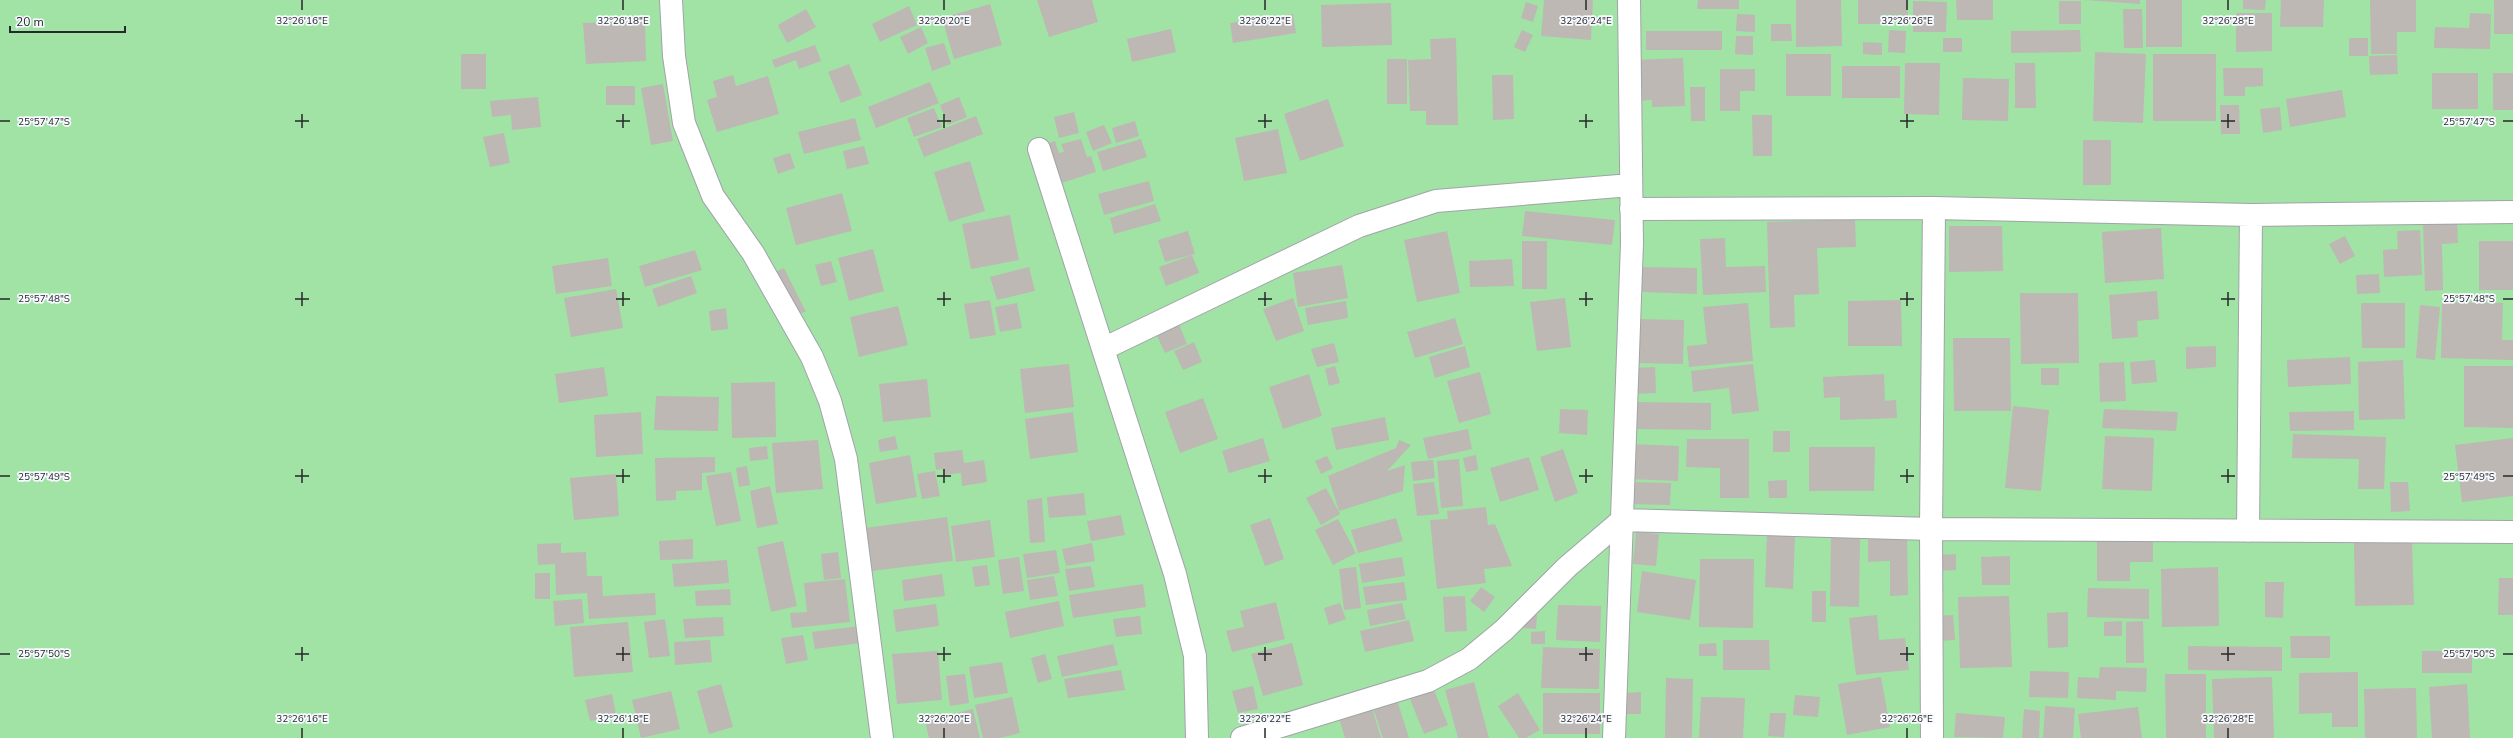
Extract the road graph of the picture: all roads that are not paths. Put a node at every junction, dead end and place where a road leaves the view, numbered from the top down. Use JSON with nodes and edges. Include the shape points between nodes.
{"nodes":[{"id":1,"x":671,"y":0,"type":"edge"},
{"id":2,"x":1629,"y":0,"type":"edge"},
{"id":3,"x":1039,"y":149,"type":"dead end"},
{"id":4,"x":1631,"y":185,"type":"junction"},
{"id":5,"x":1934,"y":208,"type":"junction"},
{"id":6,"x":1631,"y":209,"type":"junction"},
{"id":7,"x":2513,"y":212,"type":"edge"},
{"id":8,"x":2251,"y":215,"type":"junction"},
{"id":9,"x":1103,"y":350,"type":"junction"},
{"id":10,"x":1622,"y":520,"type":"junction"},
{"id":11,"x":1931,"y":529,"type":"junction"},
{"id":12,"x":2248,"y":531,"type":"junction"},
{"id":13,"x":2513,"y":532,"type":"edge"},
{"id":14,"x":1280,"y":732,"type":"edge"},
{"id":15,"x":882,"y":738,"type":"edge"},
{"id":16,"x":1197,"y":738,"type":"edge"},
{"id":17,"x":1242,"y":738,"type":"edge"},
{"id":18,"x":1614,"y":738,"type":"edge"},
{"id":19,"x":1932,"y":738,"type":"edge"}],
"edges":[{"from":1,"to":15,"type":"street","via":[[674,56],[684,123],[713,196],[753,253],[812,357],[830,401],[846,459]]},
{"from":2,"to":4,"type":"street"},
{"from":3,"to":9,"type":"street"},
{"from":4,"to":6,"type":"street"},
{"from":4,"to":9,"type":"street","via":[[1436,201],[1359,226]]},
{"from":5,"to":6,"type":"street"},
{"from":5,"to":8,"type":"street"},
{"from":5,"to":11,"type":"street"},
{"from":6,"to":10,"type":"street"},
{"from":7,"to":8,"type":"street"},
{"from":8,"to":12,"type":"street"},
{"from":9,"to":16,"type":"street","via":[[1175,574],[1195,656]]},
{"from":10,"to":11,"type":"street"},
{"from":10,"to":14,"type":"street","via":[[1567,567],[1504,630],[1469,659],[1428,681]]},
{"from":10,"to":18,"type":"street"},
{"from":11,"to":12,"type":"street"},
{"from":11,"to":19,"type":"street"},
{"from":12,"to":13,"type":"street"},
{"from":14,"to":17,"type":"street"}]}
